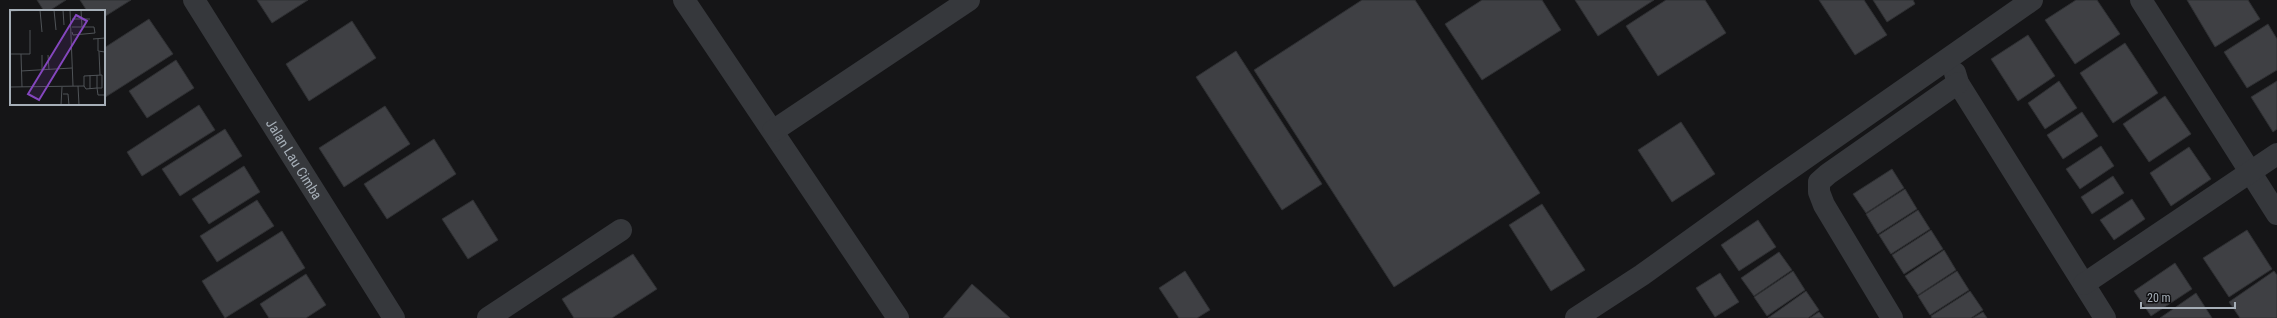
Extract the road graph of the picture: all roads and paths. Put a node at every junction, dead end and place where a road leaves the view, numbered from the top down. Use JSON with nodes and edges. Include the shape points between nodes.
{"nodes":[{"id":1,"x":194,"y":0,"type":"edge"},
{"id":2,"x":684,"y":0,"type":"edge"},
{"id":3,"x":969,"y":0,"type":"edge"},
{"id":4,"x":2032,"y":0,"type":"edge"},
{"id":5,"x":2141,"y":0,"type":"edge"},
{"id":6,"x":773,"y":131,"type":"junction"},
{"id":7,"x":2277,"y":154,"type":"edge"},
{"id":8,"x":2250,"y":172,"type":"junction"},
{"id":9,"x":2277,"y":214,"type":"edge"},
{"id":10,"x":620,"y":230,"type":"dead end"},
{"id":11,"x":2084,"y":284,"type":"junction"},
{"id":12,"x":394,"y":318,"type":"edge"},
{"id":13,"x":488,"y":318,"type":"edge"},
{"id":14,"x":898,"y":318,"type":"edge"},
{"id":15,"x":1576,"y":318,"type":"edge"},
{"id":16,"x":1892,"y":318,"type":"edge"},
{"id":17,"x":2105,"y":318,"type":"edge"}],
"edges":[{"from":1,"to":12,"type":"street","name":"Jalan Lau Cimba"},
{"from":2,"to":6,"type":"street"},
{"from":3,"to":6,"type":"street"},
{"from":4,"to":15,"type":"street","via":[[1770,182],[1642,275]]},
{"from":5,"to":8,"type":"street"},
{"from":6,"to":14,"type":"street"},
{"from":7,"to":8,"type":"street"},
{"from":8,"to":9,"type":"street"},
{"from":8,"to":11,"type":"street"},
{"from":10,"to":13,"type":"street"},
{"from":11,"to":16,"type":"street","via":[[1956,78],[1819,182],[1819,192],[1824,205]]},
{"from":11,"to":17,"type":"street"}]}
